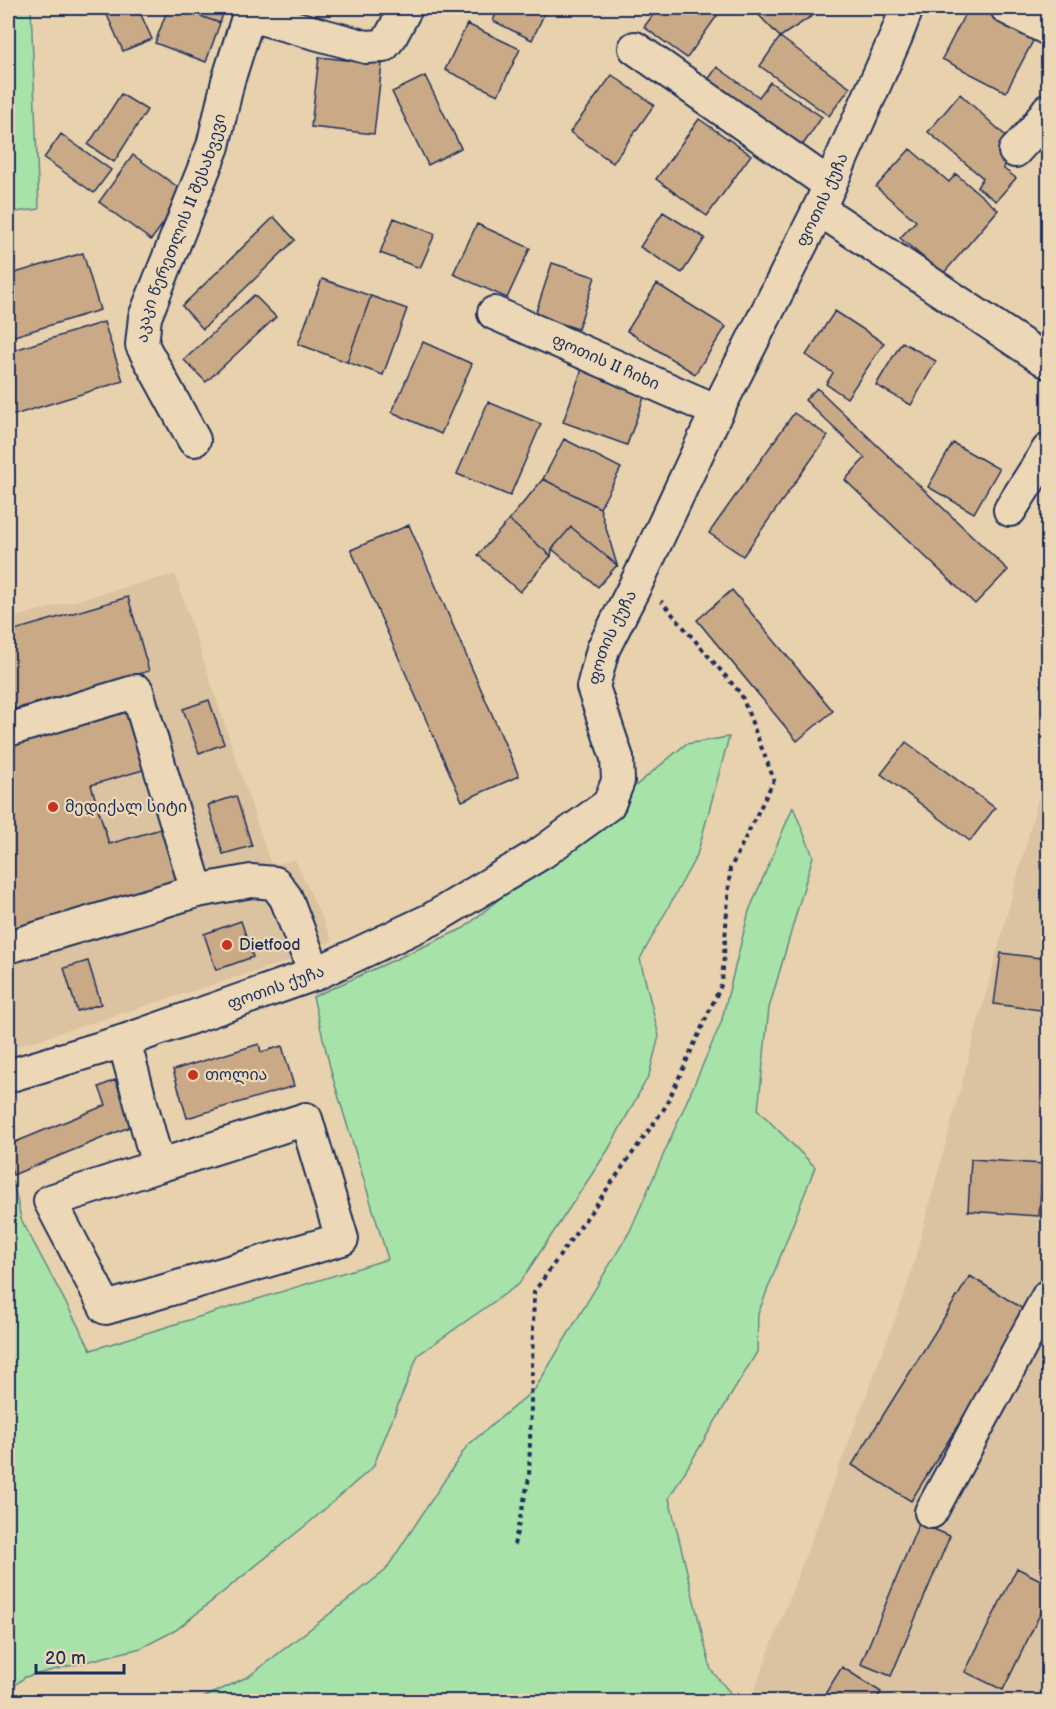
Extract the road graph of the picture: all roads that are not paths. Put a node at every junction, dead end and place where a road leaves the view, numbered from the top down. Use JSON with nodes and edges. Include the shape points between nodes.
{"nodes":[{"id":1,"x":406,"y":8,"type":"edge"},
{"id":2,"x":907,"y":8,"type":"edge"},
{"id":3,"x":1008,"y":8,"type":"edge"},
{"id":4,"x":250,"y":11,"type":"edge"},
{"id":5,"x":1048,"y":29,"type":"edge"},
{"id":6,"x":635,"y":48,"type":"dead end"},
{"id":7,"x":1048,"y":110,"type":"edge"},
{"id":8,"x":1015,"y":151,"type":"dead end"},
{"id":9,"x":824,"y":197,"type":"junction"},
{"id":10,"x":494,"y":313,"type":"dead end"},
{"id":11,"x":1048,"y":362,"type":"edge"},
{"id":12,"x":717,"y":411,"type":"junction"},
{"id":13,"x":194,"y":440,"type":"dead end"},
{"id":14,"x":1048,"y":450,"type":"edge"},
{"id":15,"x":1010,"y":510,"type":"dead end"},
{"id":16,"x":8,"y":730,"type":"edge"},
{"id":17,"x":197,"y":891,"type":"junction"},
{"id":18,"x":8,"y":947,"type":"edge"},
{"id":19,"x":315,"y":974,"type":"junction"},
{"id":20,"x":124,"y":1041,"type":"junction"},
{"id":21,"x":8,"y":1076,"type":"edge"},
{"id":22,"x":158,"y":1166,"type":"junction"},
{"id":23,"x":1048,"y":1296,"type":"edge"},
{"id":24,"x":931,"y":1512,"type":"dead end"}],
"edges":[{"from":1,"to":4,"type":"street","via":[[383,46],[366,47]]},
{"from":2,"to":9,"type":"street","name":"ფოთის ქუჩა"},
{"from":3,"to":5,"type":"street"},
{"from":4,"to":13,"type":"street","name":"აკაკი წერეთლის II შესახვევი","via":[[213,146],[145,317],[142,345]]},
{"from":6,"to":9,"type":"street"},
{"from":7,"to":8,"type":"street"},
{"from":9,"to":11,"type":"street"},
{"from":9,"to":12,"type":"street","name":"ფოთის ქუჩა"},
{"from":10,"to":12,"type":"street","name":"ფოთის II ჩიხი"},
{"from":12,"to":19,"type":"street","name":"ფოთის ქუჩა","via":[[603,649],[593,687],[617,758],[618,781],[609,804],[543,852],[432,919]]},
{"from":14,"to":15,"type":"street"},
{"from":16,"to":17,"type":"street","via":[[137,692]]},
{"from":17,"to":18,"type":"street"},
{"from":17,"to":19,"type":"street","via":[[251,881],[275,883],[286,898]]},
{"from":19,"to":20,"type":"street","name":"ფოთის ქუჩა"},
{"from":20,"to":21,"type":"street","name":"ფოთის ქუჩა"},
{"from":20,"to":22,"type":"street"},
{"from":22,"to":22,"type":"street","via":[[306,1119],[342,1239],[106,1308],[50,1201]]},
{"from":23,"to":24,"type":"street"}]}
